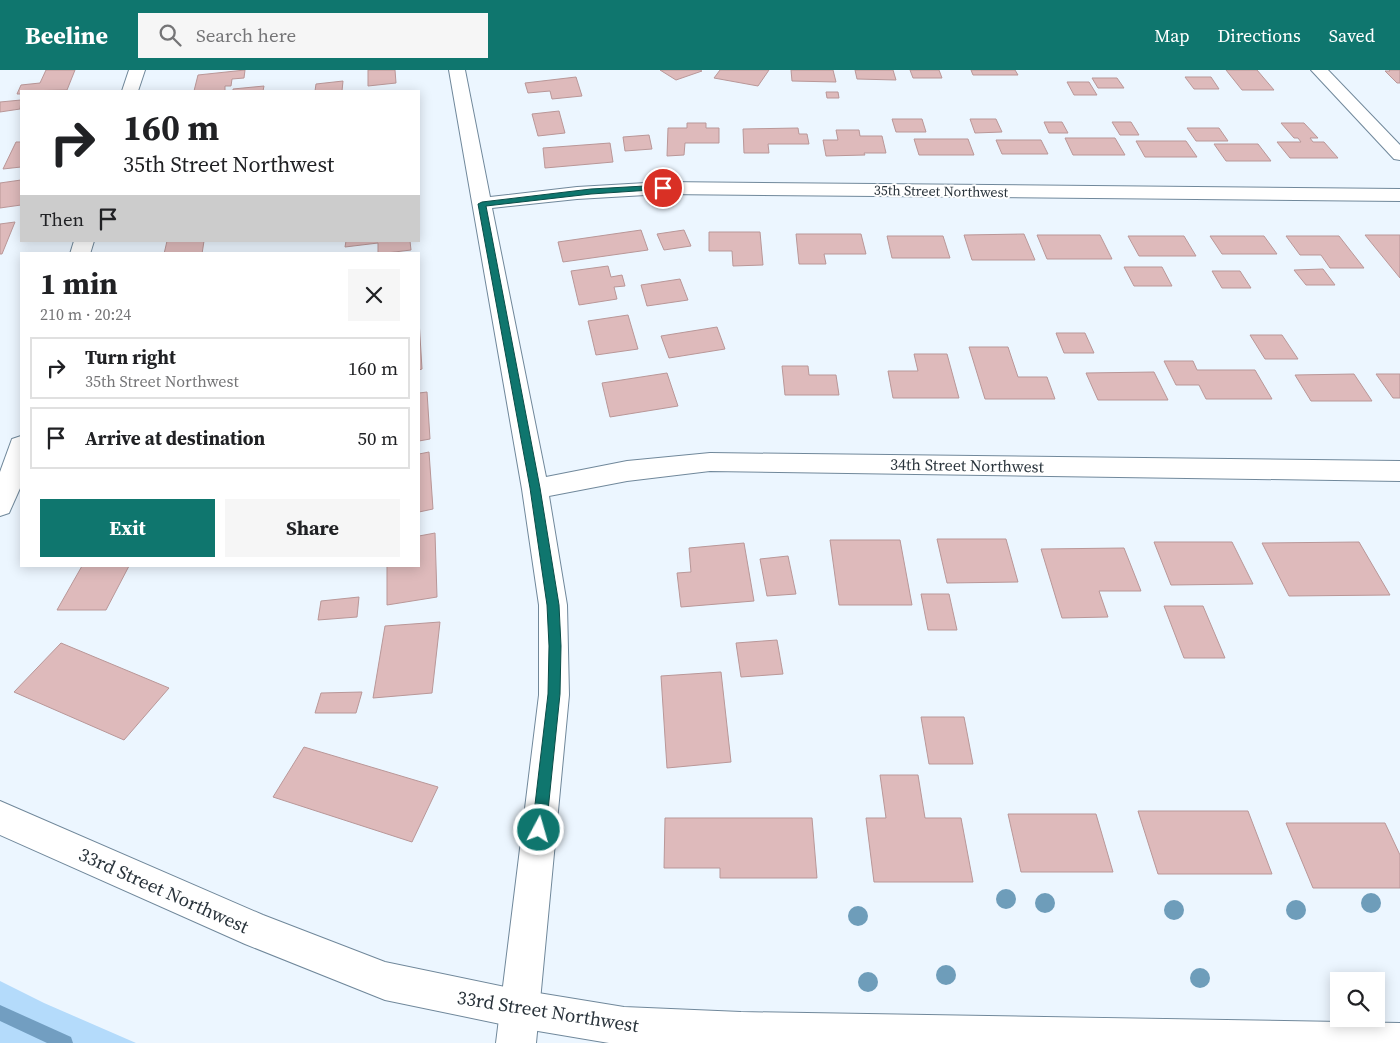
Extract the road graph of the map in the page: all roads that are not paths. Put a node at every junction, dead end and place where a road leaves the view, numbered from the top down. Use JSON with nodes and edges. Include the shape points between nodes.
{"nodes":[{"id":1,"x":137,"y":70,"type":"edge"},
{"id":2,"x":458,"y":70,"type":"edge"},
{"id":3,"x":1319,"y":70,"type":"edge"},
{"id":4,"x":130,"y":90,"type":"edge"},
{"id":5,"x":1400,"y":155,"type":"edge"},
{"id":6,"x":1400,"y":196,"type":"edge"},
{"id":7,"x":482,"y":204,"type":"junction"},
{"id":8,"x":20,"y":448,"type":"edge"},
{"id":9,"x":1400,"y":471,"type":"edge"},
{"id":10,"x":535,"y":488,"type":"junction"},
{"id":11,"x":0,"y":506,"type":"edge"},
{"id":12,"x":0,"y":818,"type":"edge"},
{"id":13,"x":518,"y":1026,"type":"edge"},
{"id":14,"x":1400,"y":1042,"type":"edge"}],
"edges":[{"from":1,"to":4,"type":"street"},
{"from":2,"to":7,"type":"street"},
{"from":3,"to":5,"type":"street"},
{"from":6,"to":7,"type":"street","name":"35th Street Northwest","via":[[663,188],[577,192]]},
{"from":7,"to":10,"type":"street"},
{"from":8,"to":11,"type":"street"},
{"from":9,"to":10,"type":"street","name":"34th Street Northwest","via":[[710,462],[627,471]]},
{"from":10,"to":13,"type":"street","via":[[553,605],[554,694]]},
{"from":12,"to":13,"type":"street","name":"33rd Street Northwest","via":[[258,931],[385,981]]},
{"from":13,"to":14,"type":"street","name":"33rd Street Northwest"}]}
